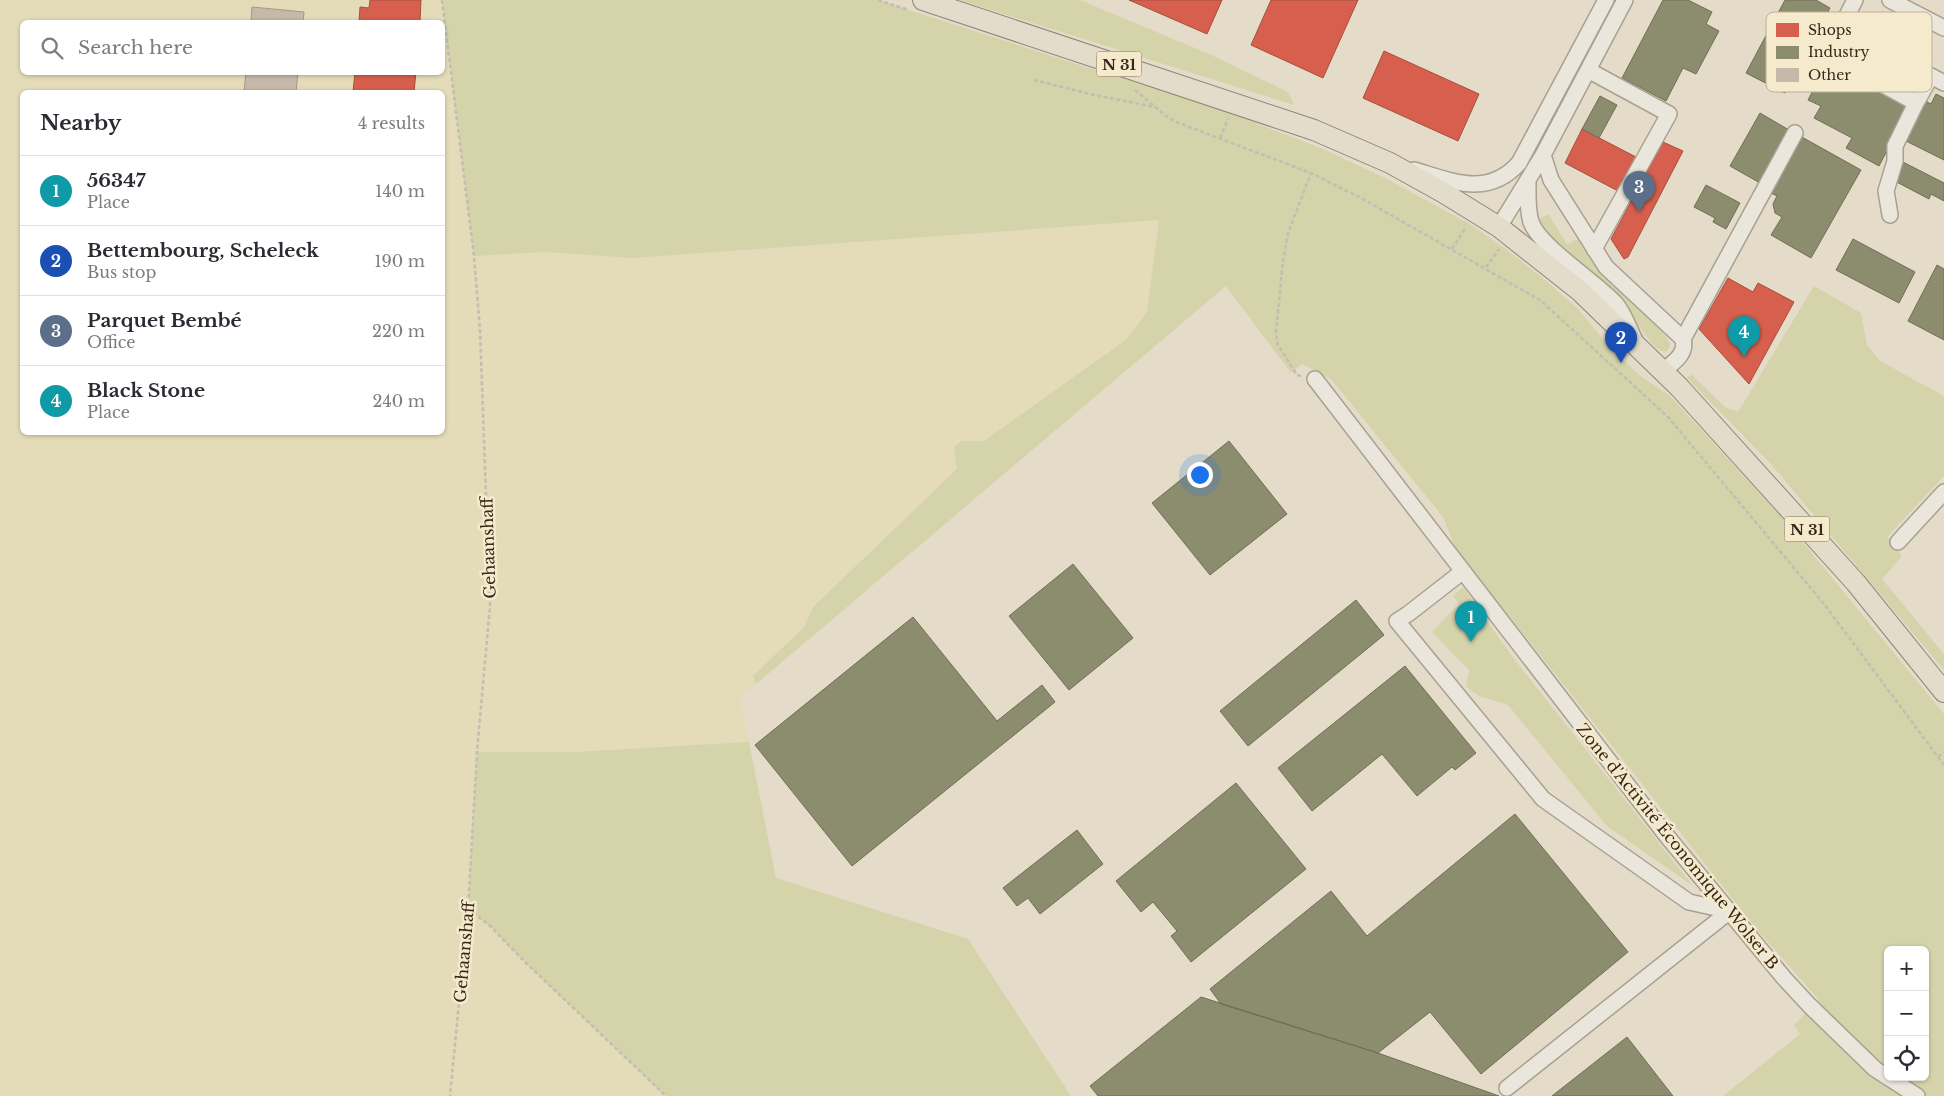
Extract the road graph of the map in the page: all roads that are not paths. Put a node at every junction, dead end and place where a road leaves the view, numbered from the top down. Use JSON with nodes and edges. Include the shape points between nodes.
{"nodes":[{"id":1,"x":1606,"y":0,"type":"edge"},
{"id":2,"x":1615,"y":0,"type":"edge"},
{"id":3,"x":1625,"y":0,"type":"edge"},
{"id":4,"x":1855,"y":0,"type":"edge"},
{"id":5,"x":1890,"y":0,"type":"edge"},
{"id":6,"x":919,"y":6,"type":"edge"},
{"id":7,"x":1849,"y":12,"type":"edge"},
{"id":8,"x":1913,"y":12,"type":"edge"},
{"id":9,"x":1932,"y":22,"type":"edge"},
{"id":10,"x":1944,"y":28,"type":"edge"},
{"id":11,"x":1588,"y":70,"type":"junction"},
{"id":12,"x":1932,"y":77,"type":"edge"},
{"id":13,"x":1944,"y":83,"type":"edge"},
{"id":14,"x":1896,"y":92,"type":"edge"},
{"id":15,"x":1922,"y":92,"type":"edge"},
{"id":16,"x":1916,"y":103,"type":"junction"},
{"id":17,"x":1795,"y":133,"type":"dead end"},
{"id":18,"x":1543,"y":154,"type":"junction"},
{"id":19,"x":1390,"y":163,"type":"junction"},
{"id":20,"x":1528,"y":180,"type":"junction"},
{"id":21,"x":1890,"y":215,"type":"dead end"},
{"id":22,"x":1498,"y":232,"type":"junction"},
{"id":23,"x":1594,"y":249,"type":"junction"},
{"id":24,"x":1683,"y":339,"type":"junction"},
{"id":25,"x":1638,"y":346,"type":"junction"},
{"id":26,"x":1663,"y":372,"type":"junction"},
{"id":27,"x":1315,"y":379,"type":"road end"},
{"id":28,"x":1944,"y":492,"type":"edge"},
{"id":29,"x":1898,"y":542,"type":"dead end"},
{"id":30,"x":1462,"y":572,"type":"junction"},
{"id":31,"x":1944,"y":692,"type":"edge"},
{"id":32,"x":1730,"y":911,"type":"junction"},
{"id":33,"x":1507,"y":1088,"type":"dead end"},
{"id":34,"x":1917,"y":1096,"type":"edge"}],
"edges":[{"from":1,"to":19,"type":"street","via":[[1511,173],[1487,183],[1463,185]]},
{"from":2,"to":22,"type":"street","via":[[1524,171]]},
{"from":3,"to":11,"type":"street"},
{"from":4,"to":7,"type":"street"},
{"from":5,"to":8,"type":"street"},
{"from":6,"to":19,"type":"main road","number":"N 31","via":[[1274,115]]},
{"from":9,"to":10,"type":"street"},
{"from":11,"to":18,"type":"street"},
{"from":11,"to":23,"type":"street","via":[[1669,114]]},
{"from":12,"to":13,"type":"street"},
{"from":14,"to":16,"type":"street"},
{"from":15,"to":16,"type":"street"},
{"from":16,"to":21,"type":"street","via":[[1895,146],[1895,161],[1886,191]]},
{"from":17,"to":24,"type":"street"},
{"from":18,"to":20,"type":"street"},
{"from":18,"to":23,"type":"street","via":[[1551,180]]},
{"from":19,"to":22,"type":"main road","number":"N 31","via":[[1444,192]]},
{"from":20,"to":22,"type":"street"},
{"from":20,"to":25,"type":"street","via":[[1532,224],[1543,240],[1593,281],[1617,306]]},
{"from":22,"to":25,"type":"main road","number":"N 31","via":[[1581,292]]},
{"from":23,"to":24,"type":"street","via":[[1606,267]]},
{"from":24,"to":26,"type":"street","via":[[1685,347],[1682,354]]},
{"from":25,"to":26,"type":"main road","number":"N 31"},
{"from":26,"to":31,"type":"main road","number":"N 31","via":[[1856,583]]},
{"from":27,"to":30,"type":"street","name":"Zone d'Activité Économique Wolser B"},
{"from":28,"to":29,"type":"street"},
{"from":30,"to":32,"type":"street","name":"Zone d'Activité Économique Wolser B","via":[[1666,835]]},
{"from":30,"to":32,"type":"street","via":[[1397,621],[1543,799],[1688,902]]},
{"from":32,"to":33,"type":"street"},
{"from":32,"to":34,"type":"street","name":"Zone d'Activité Économique Wolser B","via":[[1809,1005],[1875,1069]]}]}
